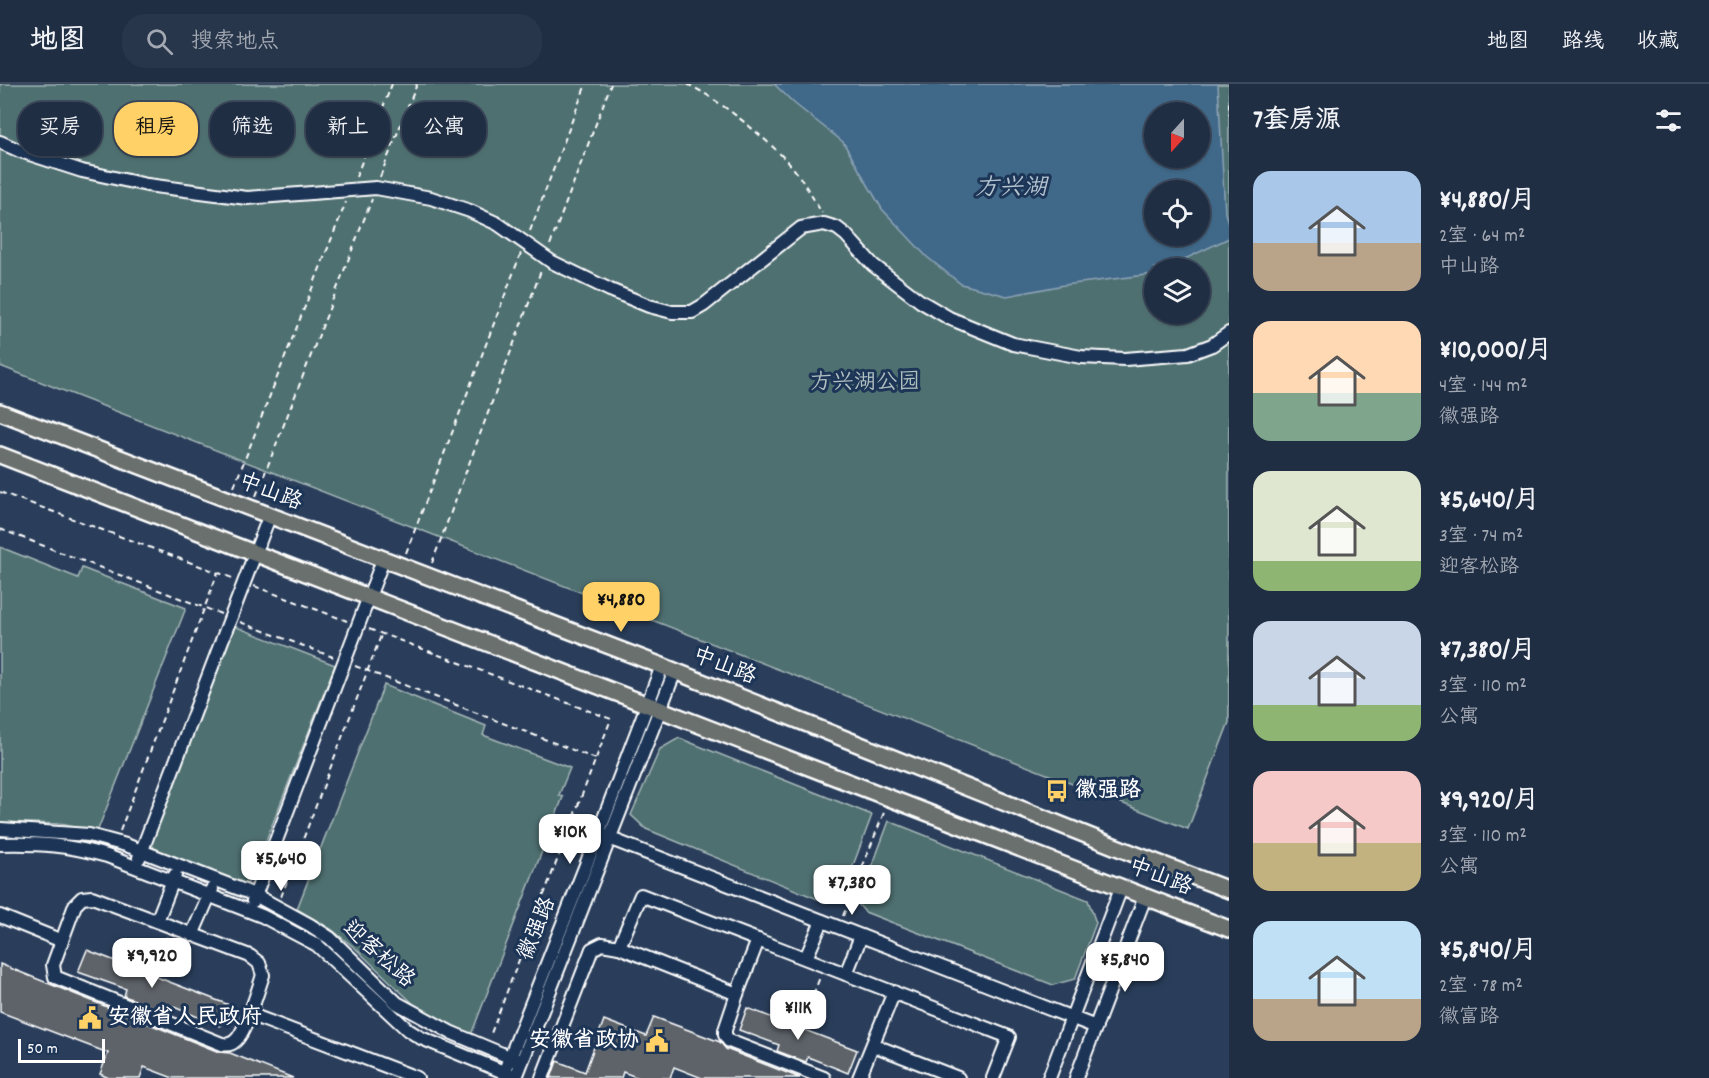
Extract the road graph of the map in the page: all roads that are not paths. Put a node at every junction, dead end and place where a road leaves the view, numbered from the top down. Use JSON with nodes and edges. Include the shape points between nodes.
{"nodes":[{"id":1,"x":0,"y":142,"type":"edge"},
{"id":2,"x":1229,"y":333,"type":"edge"},
{"id":3,"x":0,"y":412,"type":"edge"},
{"id":4,"x":0,"y":455,"type":"edge"},
{"id":5,"x":269,"y":517,"type":"junction"},
{"id":6,"x":255,"y":554,"type":"junction"},
{"id":7,"x":384,"y":560,"type":"junction"},
{"id":8,"x":369,"y":598,"type":"junction"},
{"id":9,"x":668,"y":669,"type":"junction"},
{"id":10,"x":653,"y":707,"type":"junction"},
{"id":11,"x":0,"y":829,"type":"edge"},
{"id":12,"x":598,"y":834,"type":"junction"},
{"id":13,"x":611,"y":839,"type":"junction"},
{"id":14,"x":0,"y":844,"type":"edge"},
{"id":15,"x":142,"y":851,"type":"junction"},
{"id":16,"x":179,"y":866,"type":"junction"},
{"id":17,"x":136,"y":867,"type":"junction"},
{"id":18,"x":215,"y":880,"type":"junction"},
{"id":19,"x":173,"y":881,"type":"junction"},
{"id":20,"x":1121,"y":888,"type":"junction"},
{"id":21,"x":1229,"y":890,"type":"edge"},
{"id":22,"x":209,"y":895,"type":"junction"},
{"id":23,"x":255,"y":895,"type":"junction"},
{"id":24,"x":1145,"y":897,"type":"junction"},
{"id":25,"x":249,"y":910,"type":"junction"},
{"id":26,"x":0,"y":916,"type":"edge"},
{"id":27,"x":157,"y":921,"type":"junction"},
{"id":28,"x":822,"y":921,"type":"junction"},
{"id":29,"x":1229,"y":929,"type":"edge"},
{"id":30,"x":192,"y":935,"type":"junction"},
{"id":31,"x":861,"y":936,"type":"junction"},
{"id":32,"x":758,"y":940,"type":"junction"},
{"id":33,"x":62,"y":941,"type":"junction"},
{"id":34,"x":619,"y":947,"type":"junction"},
{"id":35,"x":806,"y":958,"type":"junction"},
{"id":36,"x":846,"y":974,"type":"junction"},
{"id":37,"x":894,"y":993,"type":"junction"},
{"id":38,"x":737,"y":994,"type":"junction"},
{"id":39,"x":249,"y":1014,"type":"junction"},
{"id":40,"x":1072,"y":1018,"type":"junction"},
{"id":41,"x":1095,"y":1027,"type":"junction"},
{"id":42,"x":517,"y":1037,"type":"junction"},
{"id":43,"x":529,"y":1042,"type":"junction"},
{"id":44,"x":873,"y":1045,"type":"junction"},
{"id":45,"x":553,"y":1051,"type":"junction"},
{"id":46,"x":509,"y":1056,"type":"junction"},
{"id":47,"x":521,"y":1062,"type":"junction"},
{"id":48,"x":510,"y":1075,"type":"edge"},
{"id":49,"x":417,"y":1078,"type":"edge"},
{"id":50,"x":542,"y":1078,"type":"edge"},
{"id":51,"x":824,"y":1078,"type":"edge"},
{"id":52,"x":859,"y":1078,"type":"edge"},
{"id":53,"x":958,"y":1078,"type":"edge"},
{"id":54,"x":993,"y":1078,"type":"edge"},
{"id":55,"x":1049,"y":1078,"type":"edge"},
{"id":56,"x":1076,"y":1078,"type":"edge"}],
"edges":[{"from":1,"to":2,"type":"street","via":[[82,171],[147,185],[247,198],[376,188],[431,198],[498,224],[546,257],[610,290],[672,312],[692,312],[801,228],[824,224],[846,235],[873,266],[920,301],[949,318],[1013,344],[1081,357],[1125,359],[1188,354]]},
{"from":3,"to":5,"type":"main road","name":"中山路"},
{"from":4,"to":6,"type":"main road","name":"中山路"},
{"from":5,"to":6,"type":"street"},
{"from":5,"to":7,"type":"main road","name":"中山路"},
{"from":6,"to":8,"type":"main road","name":"中山路"},
{"from":6,"to":15,"type":"street"},
{"from":7,"to":8,"type":"street"},
{"from":7,"to":9,"type":"main road","name":"中山路"},
{"from":8,"to":10,"type":"main road","name":"中山路"},
{"from":8,"to":23,"type":"street"},
{"from":9,"to":10,"type":"street","name":"徽强路"},
{"from":9,"to":21,"type":"main road","name":"中山路"},
{"from":10,"to":12,"type":"street","name":"徽强路"},
{"from":10,"to":13,"type":"street","name":"徽强路"},
{"from":10,"to":20,"type":"main road","name":"中山路"},
{"from":11,"to":15,"type":"street","name":"迎客松路","via":[[89,835]]},
{"from":12,"to":13,"type":"street"},
{"from":12,"to":42,"type":"street","name":"徽强路"},
{"from":13,"to":28,"type":"street"},
{"from":13,"to":43,"type":"street","name":"徽强路"},
{"from":14,"to":17,"type":"street","name":"迎客松路","via":[[67,846]]},
{"from":15,"to":16,"type":"street","name":"迎客松路"},
{"from":15,"to":17,"type":"street"},
{"from":16,"to":18,"type":"street","name":"迎客松路"},
{"from":16,"to":19,"type":"street"},
{"from":17,"to":19,"type":"street","name":"迎客松路"},
{"from":18,"to":22,"type":"street"},
{"from":18,"to":23,"type":"street","name":"迎客松路"},
{"from":19,"to":22,"type":"street","name":"迎客松路"},
{"from":19,"to":27,"type":"street"},
{"from":20,"to":24,"type":"main road","name":"中山路"},
{"from":20,"to":40,"type":"street"},
{"from":22,"to":25,"type":"street","name":"迎客松路"},
{"from":22,"to":30,"type":"street"},
{"from":23,"to":25,"type":"street"},
{"from":23,"to":46,"type":"street","name":"迎客松路","via":[[330,938],[398,1003],[441,1028]]},
{"from":24,"to":29,"type":"main road","name":"中山路"},
{"from":24,"to":41,"type":"street"},
{"from":25,"to":48,"type":"street","name":"迎客松路","via":[[318,945],[408,1030]]},
{"from":26,"to":33,"type":"street"},
{"from":27,"to":30,"type":"street"},
{"from":27,"to":33,"type":"street","via":[[86,897],[75,903]]},
{"from":28,"to":31,"type":"street"},
{"from":28,"to":35,"type":"street"},
{"from":30,"to":39,"type":"street","via":[[259,963],[263,975]]},
{"from":31,"to":36,"type":"street"},
{"from":31,"to":40,"type":"street"},
{"from":32,"to":34,"type":"street","via":[[641,895]]},
{"from":32,"to":35,"type":"street"},
{"from":32,"to":38,"type":"street"},
{"from":33,"to":39,"type":"street","via":[[53,971],[59,980],[228,1045],[239,1037]]},
{"from":34,"to":38,"type":"street"},
{"from":34,"to":45,"type":"street","via":[[602,944],[592,949]]},
{"from":35,"to":36,"type":"street"},
{"from":36,"to":37,"type":"street"},
{"from":37,"to":44,"type":"street"},
{"from":37,"to":54,"type":"street","via":[[1009,1037]]},
{"from":38,"to":51,"type":"street","via":[[725,1026],[729,1041]]},
{"from":39,"to":49,"type":"street"},
{"from":40,"to":41,"type":"street"},
{"from":40,"to":55,"type":"street"},
{"from":41,"to":56,"type":"street"},
{"from":42,"to":43,"type":"street"},
{"from":42,"to":46,"type":"street","name":"徽强路"},
{"from":43,"to":45,"type":"street"},
{"from":43,"to":47,"type":"street","name":"徽强路"},
{"from":44,"to":52,"type":"street"},
{"from":44,"to":53,"type":"street"},
{"from":45,"to":50,"type":"street"},
{"from":46,"to":47,"type":"street","name":"迎客松路"},
{"from":46,"to":48,"type":"street","name":"徽强路"},
{"from":47,"to":48,"type":"street","name":"徽强路"}]}
